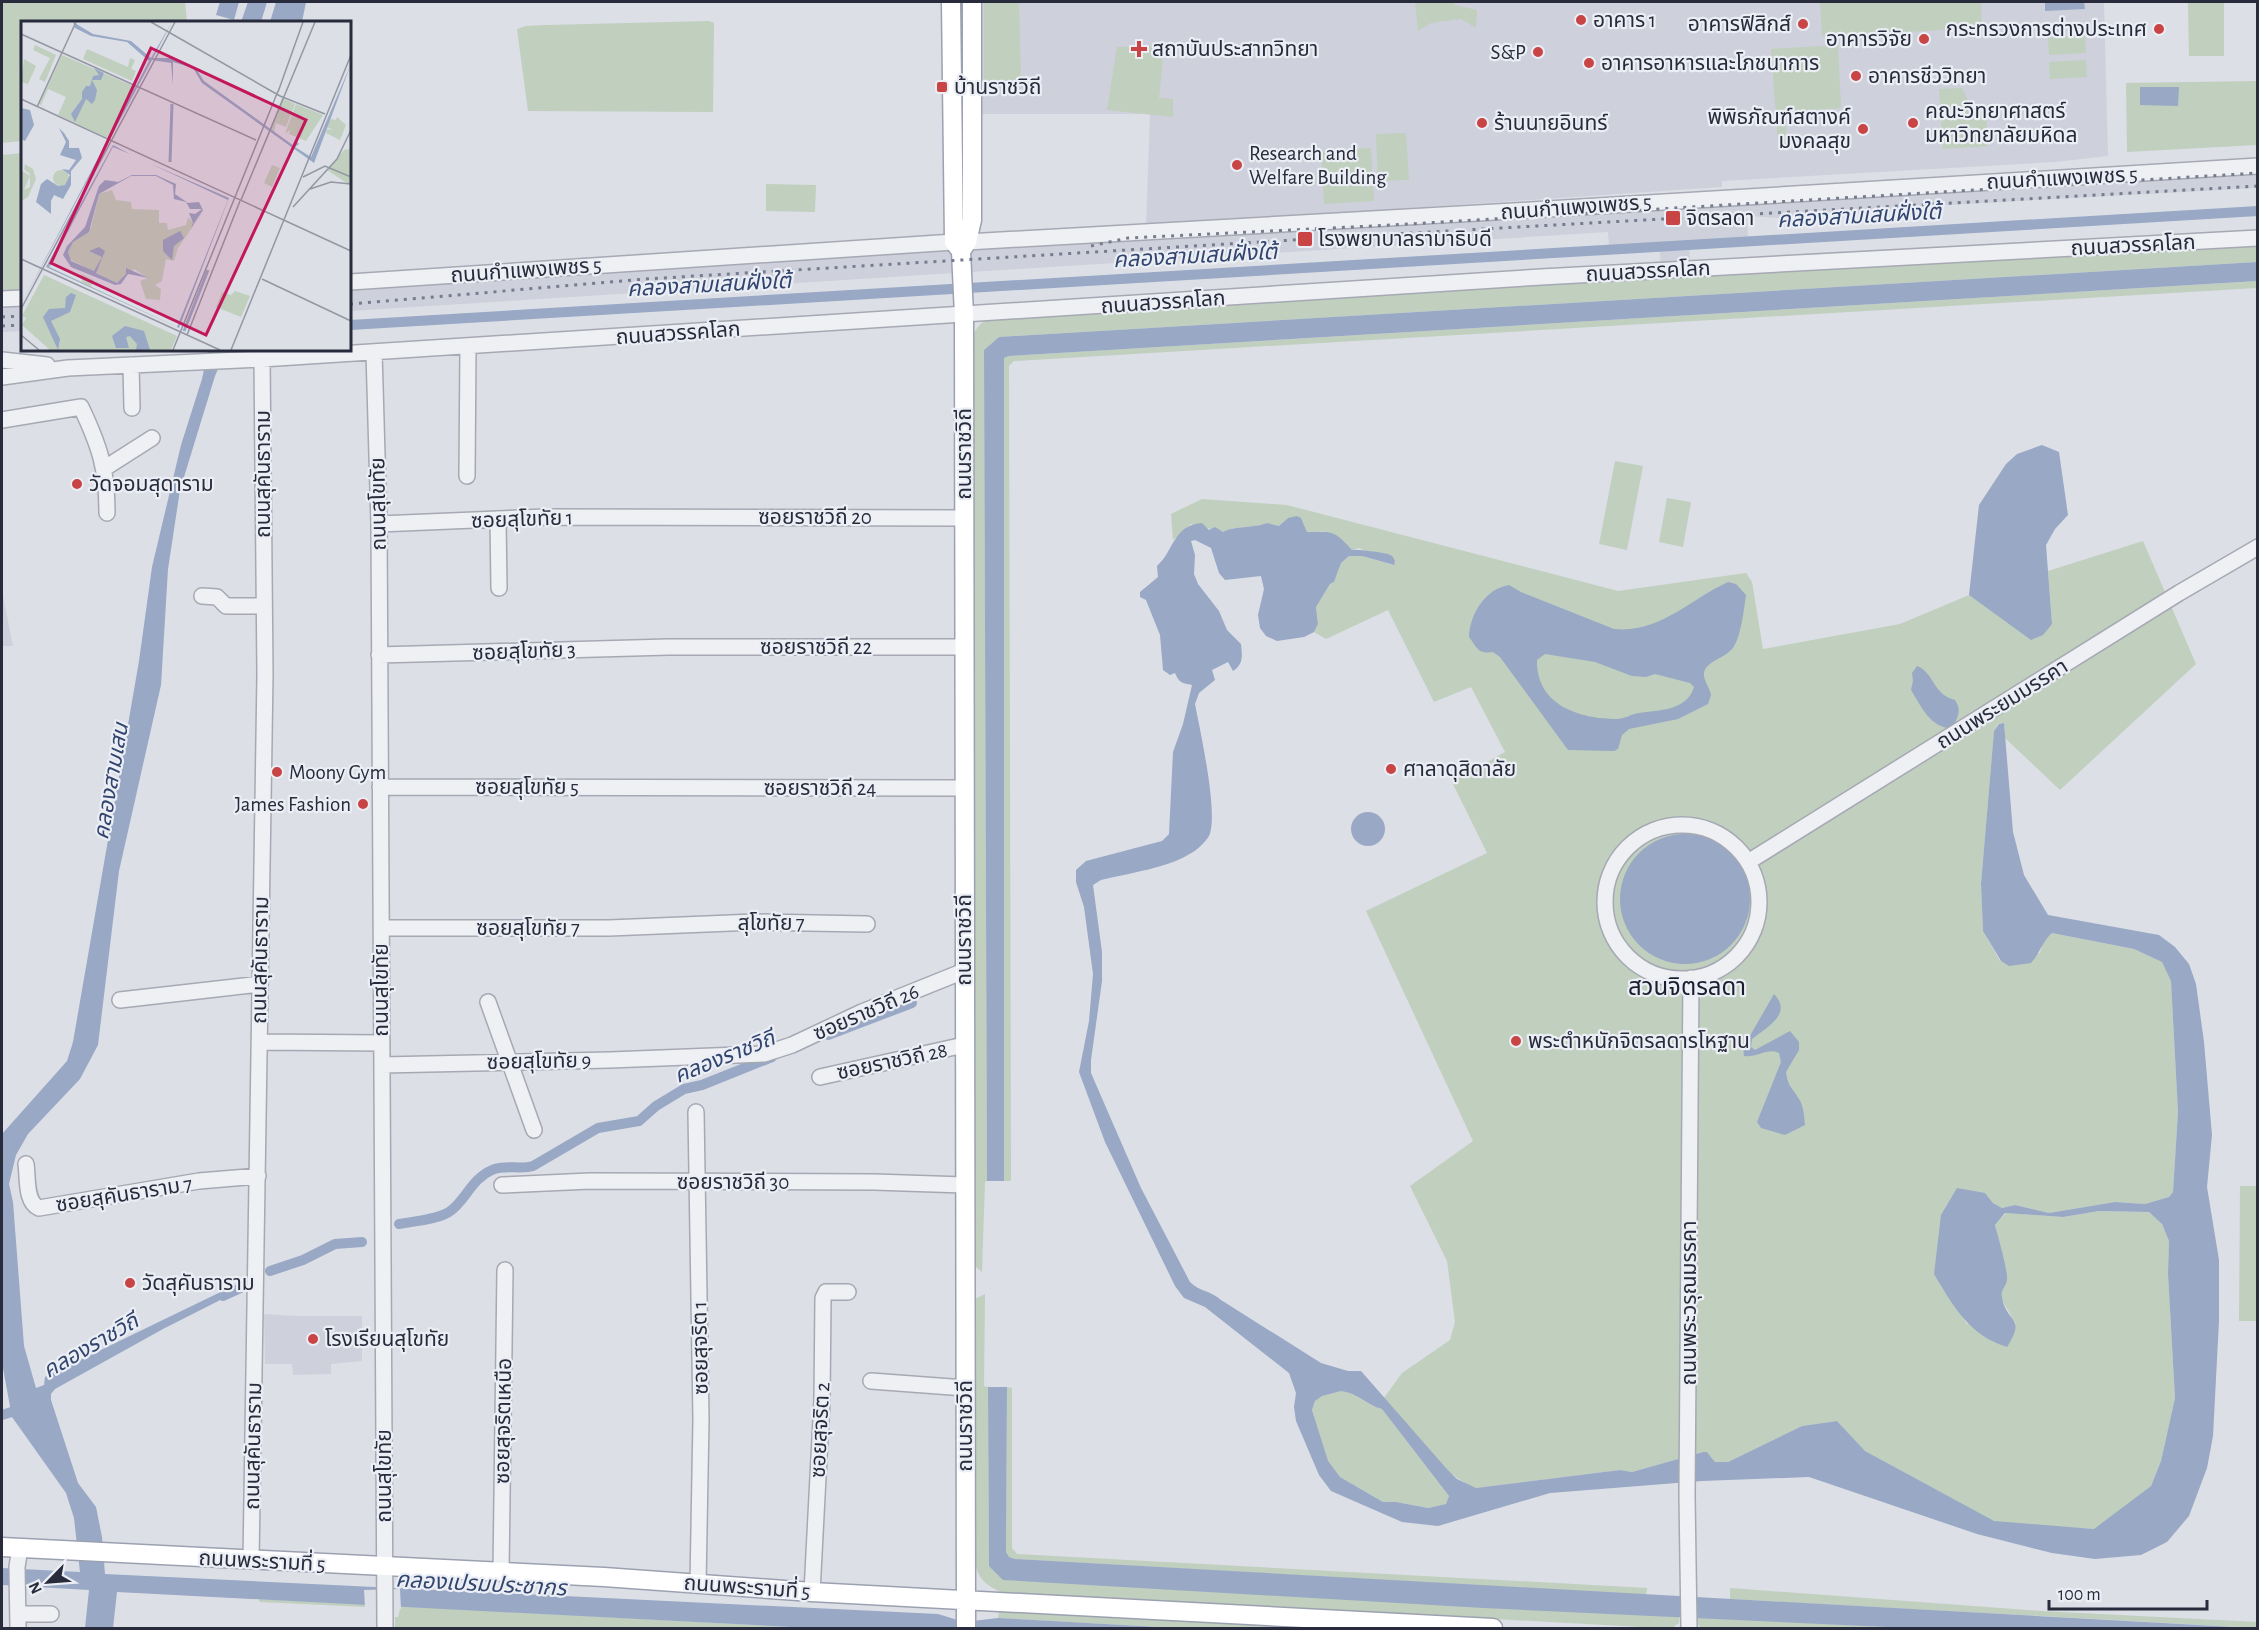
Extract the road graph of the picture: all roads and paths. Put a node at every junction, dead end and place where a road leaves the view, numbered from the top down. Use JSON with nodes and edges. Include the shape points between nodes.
{"nodes":[{"id":1,"x":951,"y":2,"type":"edge"},
{"id":2,"x":961,"y":2,"type":"edge"},
{"id":3,"x":972,"y":2,"type":"edge"},
{"id":4,"x":2258,"y":166,"type":"edge"},
{"id":5,"x":2258,"y":238,"type":"edge"},
{"id":6,"x":963,"y":242,"type":"junction"},
{"id":7,"x":351,"y":282,"type":"edge"},
{"id":8,"x":2,"y":298,"type":"edge"},
{"id":9,"x":21,"y":298,"type":"edge"},
{"id":10,"x":964,"y":310,"type":"junction"},
{"id":11,"x":468,"y":346,"type":"junction"},
{"id":12,"x":374,"y":352,"type":"junction"},
{"id":13,"x":258,"y":359,"type":"junction"},
{"id":14,"x":2,"y":360,"type":"edge"},
{"id":15,"x":132,"y":365,"type":"junction"},
{"id":16,"x":68,"y":368,"type":"junction"},
{"id":17,"x":2,"y":376,"type":"edge"},
{"id":18,"x":132,"y":408,"type":"dead end"},
{"id":19,"x":2,"y":420,"type":"edge"},
{"id":20,"x":152,"y":438,"type":"dead end"},
{"id":21,"x":105,"y":468,"type":"junction"},
{"id":22,"x":467,"y":476,"type":"dead end"},
{"id":23,"x":107,"y":513,"type":"dead end"},
{"id":24,"x":665,"y":517,"type":"joint"},
{"id":25,"x":964,"y":518,"type":"junction"},
{"id":26,"x":498,"y":519,"type":"junction"},
{"id":27,"x":379,"y":524,"type":"junction"},
{"id":28,"x":2258,"y":547,"type":"edge"},
{"id":29,"x":499,"y":588,"type":"dead end"},
{"id":30,"x":202,"y":596,"type":"dead end"},
{"id":31,"x":264,"y":606,"type":"junction"},
{"id":32,"x":668,"y":647,"type":"joint"},
{"id":33,"x":964,"y":647,"type":"junction"},
{"id":34,"x":379,"y":655,"type":"junction"},
{"id":35,"x":380,"y":787,"type":"junction"},
{"id":36,"x":675,"y":788,"type":"joint"},
{"id":37,"x":965,"y":788,"type":"junction"},
{"id":38,"x":1748,"y":862,"type":"junction"},
{"id":39,"x":867,"y":924,"type":"dead end"},
{"id":40,"x":675,"y":925,"type":"joint"},
{"id":41,"x":381,"y":928,"type":"junction"},
{"id":42,"x":964,"y":971,"type":"junction"},
{"id":43,"x":1691,"y":978,"type":"junction"},
{"id":44,"x":260,"y":984,"type":"junction"},
{"id":45,"x":120,"y":1000,"type":"dead end"},
{"id":46,"x":488,"y":1002,"type":"dead end"},
{"id":47,"x":259,"y":1042,"type":"junction"},
{"id":48,"x":382,"y":1043,"type":"junction"},
{"id":49,"x":964,"y":1045,"type":"junction"},
{"id":50,"x":696,"y":1056,"type":"joint"},
{"id":51,"x":509,"y":1061,"type":"junction"},
{"id":52,"x":382,"y":1065,"type":"junction"},
{"id":53,"x":820,"y":1077,"type":"dead end"},
{"id":54,"x":696,"y":1112,"type":"dead end"},
{"id":55,"x":534,"y":1130,"type":"dead end"},
{"id":56,"x":26,"y":1164,"type":"dead end"},
{"id":57,"x":258,"y":1176,"type":"junction"},
{"id":58,"x":698,"y":1183,"type":"junction"},
{"id":59,"x":502,"y":1185,"type":"dead end"},
{"id":60,"x":964,"y":1185,"type":"junction"},
{"id":61,"x":505,"y":1270,"type":"dead end"},
{"id":62,"x":848,"y":1292,"type":"dead end"},
{"id":63,"x":871,"y":1381,"type":"dead end"},
{"id":64,"x":965,"y":1388,"type":"junction"},
{"id":65,"x":2,"y":1547,"type":"edge"},
{"id":66,"x":24,"y":1548,"type":"junction"},
{"id":67,"x":251,"y":1561,"type":"junction"},
{"id":68,"x":385,"y":1567,"type":"junction"},
{"id":69,"x":501,"y":1572,"type":"junction"},
{"id":70,"x":698,"y":1584,"type":"junction"},
{"id":71,"x":812,"y":1592,"type":"junction"},
{"id":72,"x":965,"y":1599,"type":"junction"},
{"id":73,"x":51,"y":1614,"type":"dead end"},
{"id":74,"x":19,"y":1621,"type":"edge"},
{"id":75,"x":385,"y":1623,"type":"edge"},
{"id":76,"x":965,"y":1624,"type":"edge"},
{"id":77,"x":1688,"y":1625,"type":"edge"},
{"id":78,"x":1493,"y":1629,"type":"edge"}],
"edges":[{"from":1,"to":6,"type":"main road","name":"ถนนราชวิถี"},
{"from":2,"to":6,"type":"main road"},
{"from":3,"to":6,"type":"main road","name":"ถนนราชวิถี","via":[[972,220]]},
{"from":4,"to":6,"type":"street","name":"ถนนกำแพงเพชร 5"},
{"from":5,"to":10,"type":"street","name":"ถนนสวรรคโลก"},
{"from":6,"to":7,"type":"street","name":"ถนนกำแพงเพชร 5"},
{"from":6,"to":10,"type":"main road","name":"ถนนราชวิถี"},
{"from":8,"to":9,"type":"street"},
{"from":10,"to":11,"type":"street","name":"ถนนสวรรคโลก"},
{"from":10,"to":25,"type":"main road","name":"ถนนราชวิถี"},
{"from":11,"to":12,"type":"street","name":"ถนนสวรรคโลก"},
{"from":11,"to":22,"type":"street"},
{"from":12,"to":13,"type":"street","name":"ถนนสวรรคโลก"},
{"from":12,"to":27,"type":"street","name":"ถนนสุโขทัย"},
{"from":13,"to":15,"type":"street","name":"ถนนสวรรคโลก"},
{"from":13,"to":31,"type":"street","name":"ถนนสุคันธาราม"},
{"from":14,"to":16,"type":"street","name":"ถนนสวรรคโลก"},
{"from":15,"to":16,"type":"street","name":"ถนนสวรรคโลก"},
{"from":15,"to":18,"type":"street"},
{"from":16,"to":17,"type":"street","name":"ถนนสวรรคโลก"},
{"from":19,"to":21,"type":"street","via":[[81,407]]},
{"from":20,"to":21,"type":"street"},
{"from":21,"to":23,"type":"street"},
{"from":24,"to":25,"type":"street","name":"ซอยราชวิถี 20"},
{"from":24,"to":26,"type":"street","name":"ซอยสุโขทัย 1"},
{"from":25,"to":33,"type":"main road","name":"ถนนราชวิถี"},
{"from":26,"to":27,"type":"street","name":"ซอยสุโขทัย 1"},
{"from":26,"to":29,"type":"street"},
{"from":27,"to":34,"type":"street","name":"ถนนสุโขทัย"},
{"from":28,"to":38,"type":"street","name":"ถนนพระยมมรรคา"},
{"from":30,"to":31,"type":"street","via":[[217,597],[226,606]]},
{"from":31,"to":44,"type":"street","name":"ถนนสุคันธาราม"},
{"from":32,"to":33,"type":"street","name":"ซอยราชวิถี 22"},
{"from":32,"to":34,"type":"street","name":"ซอยสุโขทัย 3"},
{"from":33,"to":37,"type":"main road","name":"ถนนราชวิถี"},
{"from":34,"to":35,"type":"street","name":"ถนนสุโขทัย"},
{"from":35,"to":36,"type":"street","name":"ซอยสุโขทัย 5"},
{"from":35,"to":41,"type":"street","name":"ถนนสุโขทัย"},
{"from":36,"to":37,"type":"street","name":"ซอยราชวิถี 24"},
{"from":37,"to":42,"type":"main road","name":"ถนนราชวิถี"},
{"from":38,"to":43,"type":"street","via":[[1759,901],[1755,927],[1732,960],[1709,974]]},
{"from":38,"to":43,"type":"street","via":[[1719,834],[1680,824],[1642,836],[1614,864],[1605,903],[1616,942],[1646,970],[1671,978]]},
{"from":39,"to":40,"type":"street","name":"สุโขทัย 7"},
{"from":40,"to":41,"type":"street","name":"ซอยสุโขทัย 7"},
{"from":41,"to":48,"type":"street","name":"ถนนสุโขทัย"},
{"from":42,"to":49,"type":"main road","name":"ถนนราชวิถี"},
{"from":42,"to":50,"type":"street","name":"ซอยราชวิถี 26","via":[[764,1054]]},
{"from":43,"to":77,"type":"street","name":"ถนนพระวรุณมรรคา"},
{"from":44,"to":45,"type":"street"},
{"from":44,"to":47,"type":"street","name":"ถนนสุคันธาราม"},
{"from":46,"to":51,"type":"street"},
{"from":47,"to":48,"type":"street"},
{"from":47,"to":57,"type":"street","name":"ถนนสุคันธาราม"},
{"from":48,"to":52,"type":"street","name":"ถนนสุโขทัย"},
{"from":49,"to":53,"type":"street","name":"ซอยราชวิถี 28"},
{"from":49,"to":60,"type":"main road","name":"ถนนราชวิถี"},
{"from":50,"to":51,"type":"street","name":"ซอยสุโขทัย 9"},
{"from":51,"to":52,"type":"street","name":"ซอยสุโขทัย 9"},
{"from":51,"to":55,"type":"street"},
{"from":52,"to":68,"type":"street","name":"ถนนสุโขทัย"},
{"from":54,"to":58,"type":"street","name":"ซอยสุจริต 1"},
{"from":56,"to":57,"type":"street","name":"ซอยสุคันธาราม 7","via":[[31,1201],[39,1208],[199,1181]]},
{"from":57,"to":67,"type":"street","name":"ถนนสุคันธาราม"},
{"from":58,"to":59,"type":"street","name":"ซอยราชวิถี 30","via":[[590,1181]]},
{"from":58,"to":60,"type":"street","name":"ซอยราชวิถี 30"},
{"from":58,"to":70,"type":"street","name":"ซอยสุจริต 1"},
{"from":60,"to":64,"type":"main road","name":"ถนนราชวิถี"},
{"from":61,"to":69,"type":"street","name":"ซอยสุจริตเหนือ"},
{"from":62,"to":71,"type":"street","name":"ซอยสุจริต 2","via":[[826,1292],[823,1298]]},
{"from":63,"to":64,"type":"street"},
{"from":64,"to":72,"type":"main road","name":"ถนนราชวิถี"},
{"from":65,"to":66,"type":"main road","name":"ถนนพระรามที่ 5"},
{"from":66,"to":67,"type":"main road","name":"ถนนพระรามที่ 5"},
{"from":66,"to":74,"type":"street","via":[[17,1567]]},
{"from":67,"to":68,"type":"main road","name":"ถนนพระรามที่ 5"},
{"from":68,"to":69,"type":"main road","name":"ถนนพระรามที่ 5"},
{"from":68,"to":75,"type":"street","name":"ถนนสุโขทัย"},
{"from":69,"to":70,"type":"main road","name":"ถนนพระรามที่ 5"},
{"from":70,"to":71,"type":"main road","name":"ถนนพระรามที่ 5"},
{"from":71,"to":72,"type":"main road","name":"ถนนพระรามที่ 5"},
{"from":72,"to":76,"type":"main road","name":"ถนนราชวิถี"},
{"from":72,"to":78,"type":"main road","name":"ถนนพระรามที่ 5"},
{"from":73,"to":74,"type":"street"}]}
